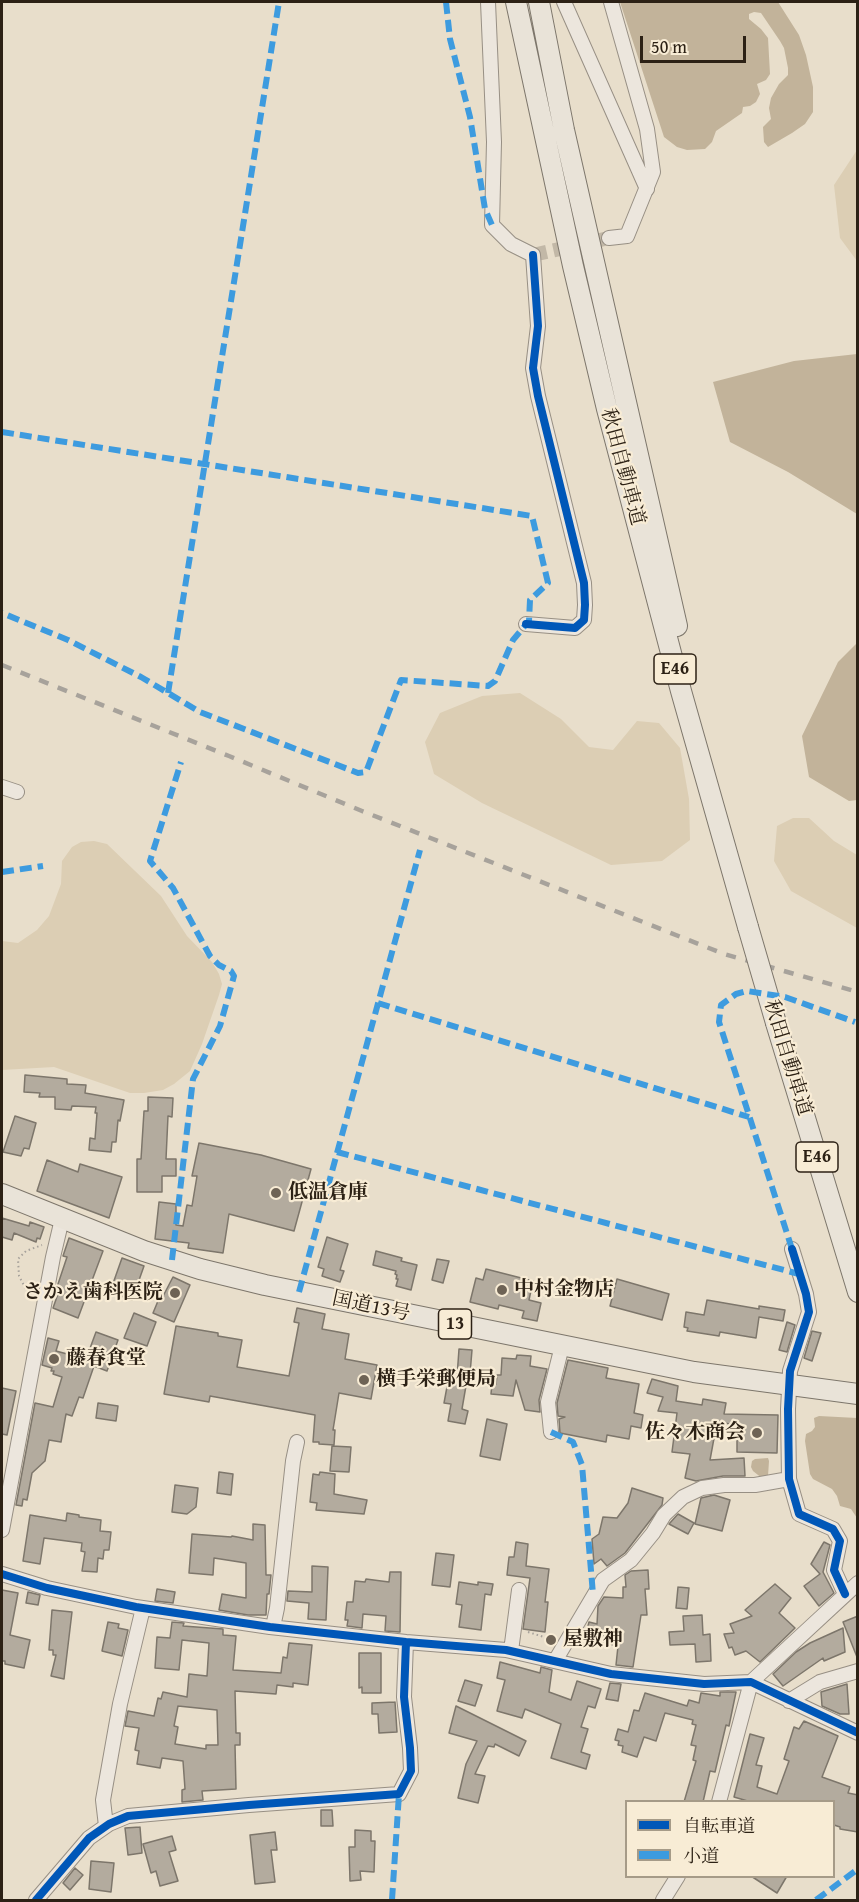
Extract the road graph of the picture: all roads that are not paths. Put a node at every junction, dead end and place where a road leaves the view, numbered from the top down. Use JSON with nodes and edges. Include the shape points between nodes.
{"nodes":[{"id":1,"x":488,"y":2,"type":"edge"},
{"id":2,"x":516,"y":2,"type":"edge"},
{"id":3,"x":539,"y":2,"type":"edge"},
{"id":4,"x":564,"y":2,"type":"edge"},
{"id":5,"x":611,"y":2,"type":"edge"},
{"id":6,"x":647,"y":189,"type":"junction"},
{"id":7,"x":609,"y":238,"type":"tunnel mouth"},
{"id":8,"x":526,"y":624,"type":"dead end"},
{"id":9,"x":2,"y":787,"type":"edge"},
{"id":10,"x":17,"y":792,"type":"dead end"},
{"id":11,"x":748,"y":927,"type":"junction"},
{"id":12,"x":2,"y":1194,"type":"edge"},
{"id":13,"x":62,"y":1219,"type":"junction"},
{"id":14,"x":792,"y":1250,"type":"dead end"},
{"id":15,"x":858,"y":1292,"type":"edge"},
{"id":16,"x":562,"y":1346,"type":"junction"},
{"id":17,"x":789,"y":1385,"type":"junction"},
{"id":18,"x":858,"y":1394,"type":"edge"},
{"id":19,"x":551,"y":1432,"type":"dead end"},
{"id":20,"x":297,"y":1442,"type":"dead end"},
{"id":21,"x":789,"y":1479,"type":"junction"},
{"id":22,"x":2,"y":1530,"type":"edge"},
{"id":23,"x":2,"y":1574,"type":"edge"},
{"id":24,"x":858,"y":1583,"type":"edge"},
{"id":25,"x":519,"y":1590,"type":"dead end"},
{"id":26,"x":846,"y":1594,"type":"junction"},
{"id":27,"x":143,"y":1608,"type":"junction"},
{"id":28,"x":273,"y":1627,"type":"junction"},
{"id":29,"x":406,"y":1642,"type":"junction"},
{"id":30,"x":511,"y":1651,"type":"junction"},
{"id":31,"x":555,"y":1660,"type":"junction"},
{"id":32,"x":858,"y":1671,"type":"edge"},
{"id":33,"x":751,"y":1682,"type":"junction"},
{"id":34,"x":789,"y":1701,"type":"junction"},
{"id":35,"x":858,"y":1733,"type":"edge"},
{"id":36,"x":720,"y":1800,"type":"edge"},
{"id":37,"x":106,"y":1826,"type":"junction"},
{"id":38,"x":677,"y":1878,"type":"edge"},
{"id":39,"x":36,"y":1900,"type":"edge"},
{"id":40,"x":663,"y":1900,"type":"edge"}],
"edges":[{"from":1,"to":8,"type":"street","via":[[494,142],[492,225],[511,244],[532,255],[538,326],[533,368],[584,583],[584,620],[575,628]]},
{"from":2,"to":11,"type":"highway","name":"秋田自動車道","number":"E46","via":[[607,409]]},
{"from":3,"to":11,"type":"highway","name":"秋田自動車道","number":"E46","via":[[564,130]]},
{"from":4,"to":6,"type":"street"},
{"from":5,"to":6,"type":"street","via":[[647,129],[653,172]]},
{"from":6,"to":7,"type":"street","via":[[627,236]]},
{"from":9,"to":10,"type":"street"},
{"from":11,"to":15,"type":"highway","name":"秋田自動車道","number":"E46","bridge":true},
{"from":12,"to":13,"type":"highway","name":"国道13号","number":"13"},
{"from":13,"to":16,"type":"highway","name":"国道13号","number":"13","via":[[200,1269]]},
{"from":13,"to":22,"type":"street"},
{"from":14,"to":17,"type":"street","via":[[809,1312]]},
{"from":16,"to":17,"type":"highway","name":"国道13号","number":"13","via":[[694,1372]]},
{"from":16,"to":19,"type":"street","via":[[548,1402]]},
{"from":17,"to":18,"type":"highway","name":"国道13号","number":"13"},
{"from":17,"to":21,"type":"street"},
{"from":20,"to":28,"type":"street"},
{"from":21,"to":26,"type":"street","via":[[799,1514],[833,1529],[840,1541],[834,1570]]},
{"from":21,"to":31,"type":"street","via":[[702,1488],[683,1497],[664,1515],[631,1560],[603,1580]]},
{"from":23,"to":27,"type":"street","via":[[47,1588]]},
{"from":24,"to":26,"type":"street"},
{"from":25,"to":30,"type":"street"},
{"from":26,"to":33,"type":"street"},
{"from":27,"to":28,"type":"street"},
{"from":27,"to":37,"type":"street","via":[[103,1800]]},
{"from":28,"to":29,"type":"street"},
{"from":29,"to":30,"type":"street"},
{"from":29,"to":37,"type":"street","via":[[404,1697],[411,1771],[399,1794],[128,1816]]},
{"from":30,"to":31,"type":"street"},
{"from":31,"to":33,"type":"street","via":[[634,1677],[704,1684]]},
{"from":32,"to":34,"type":"street","via":[[820,1682]]},
{"from":33,"to":34,"type":"street"},
{"from":33,"to":36,"type":"street"},
{"from":34,"to":35,"type":"street"},
{"from":37,"to":39,"type":"street","via":[[89,1838]]},
{"from":38,"to":40,"type":"street"}]}
